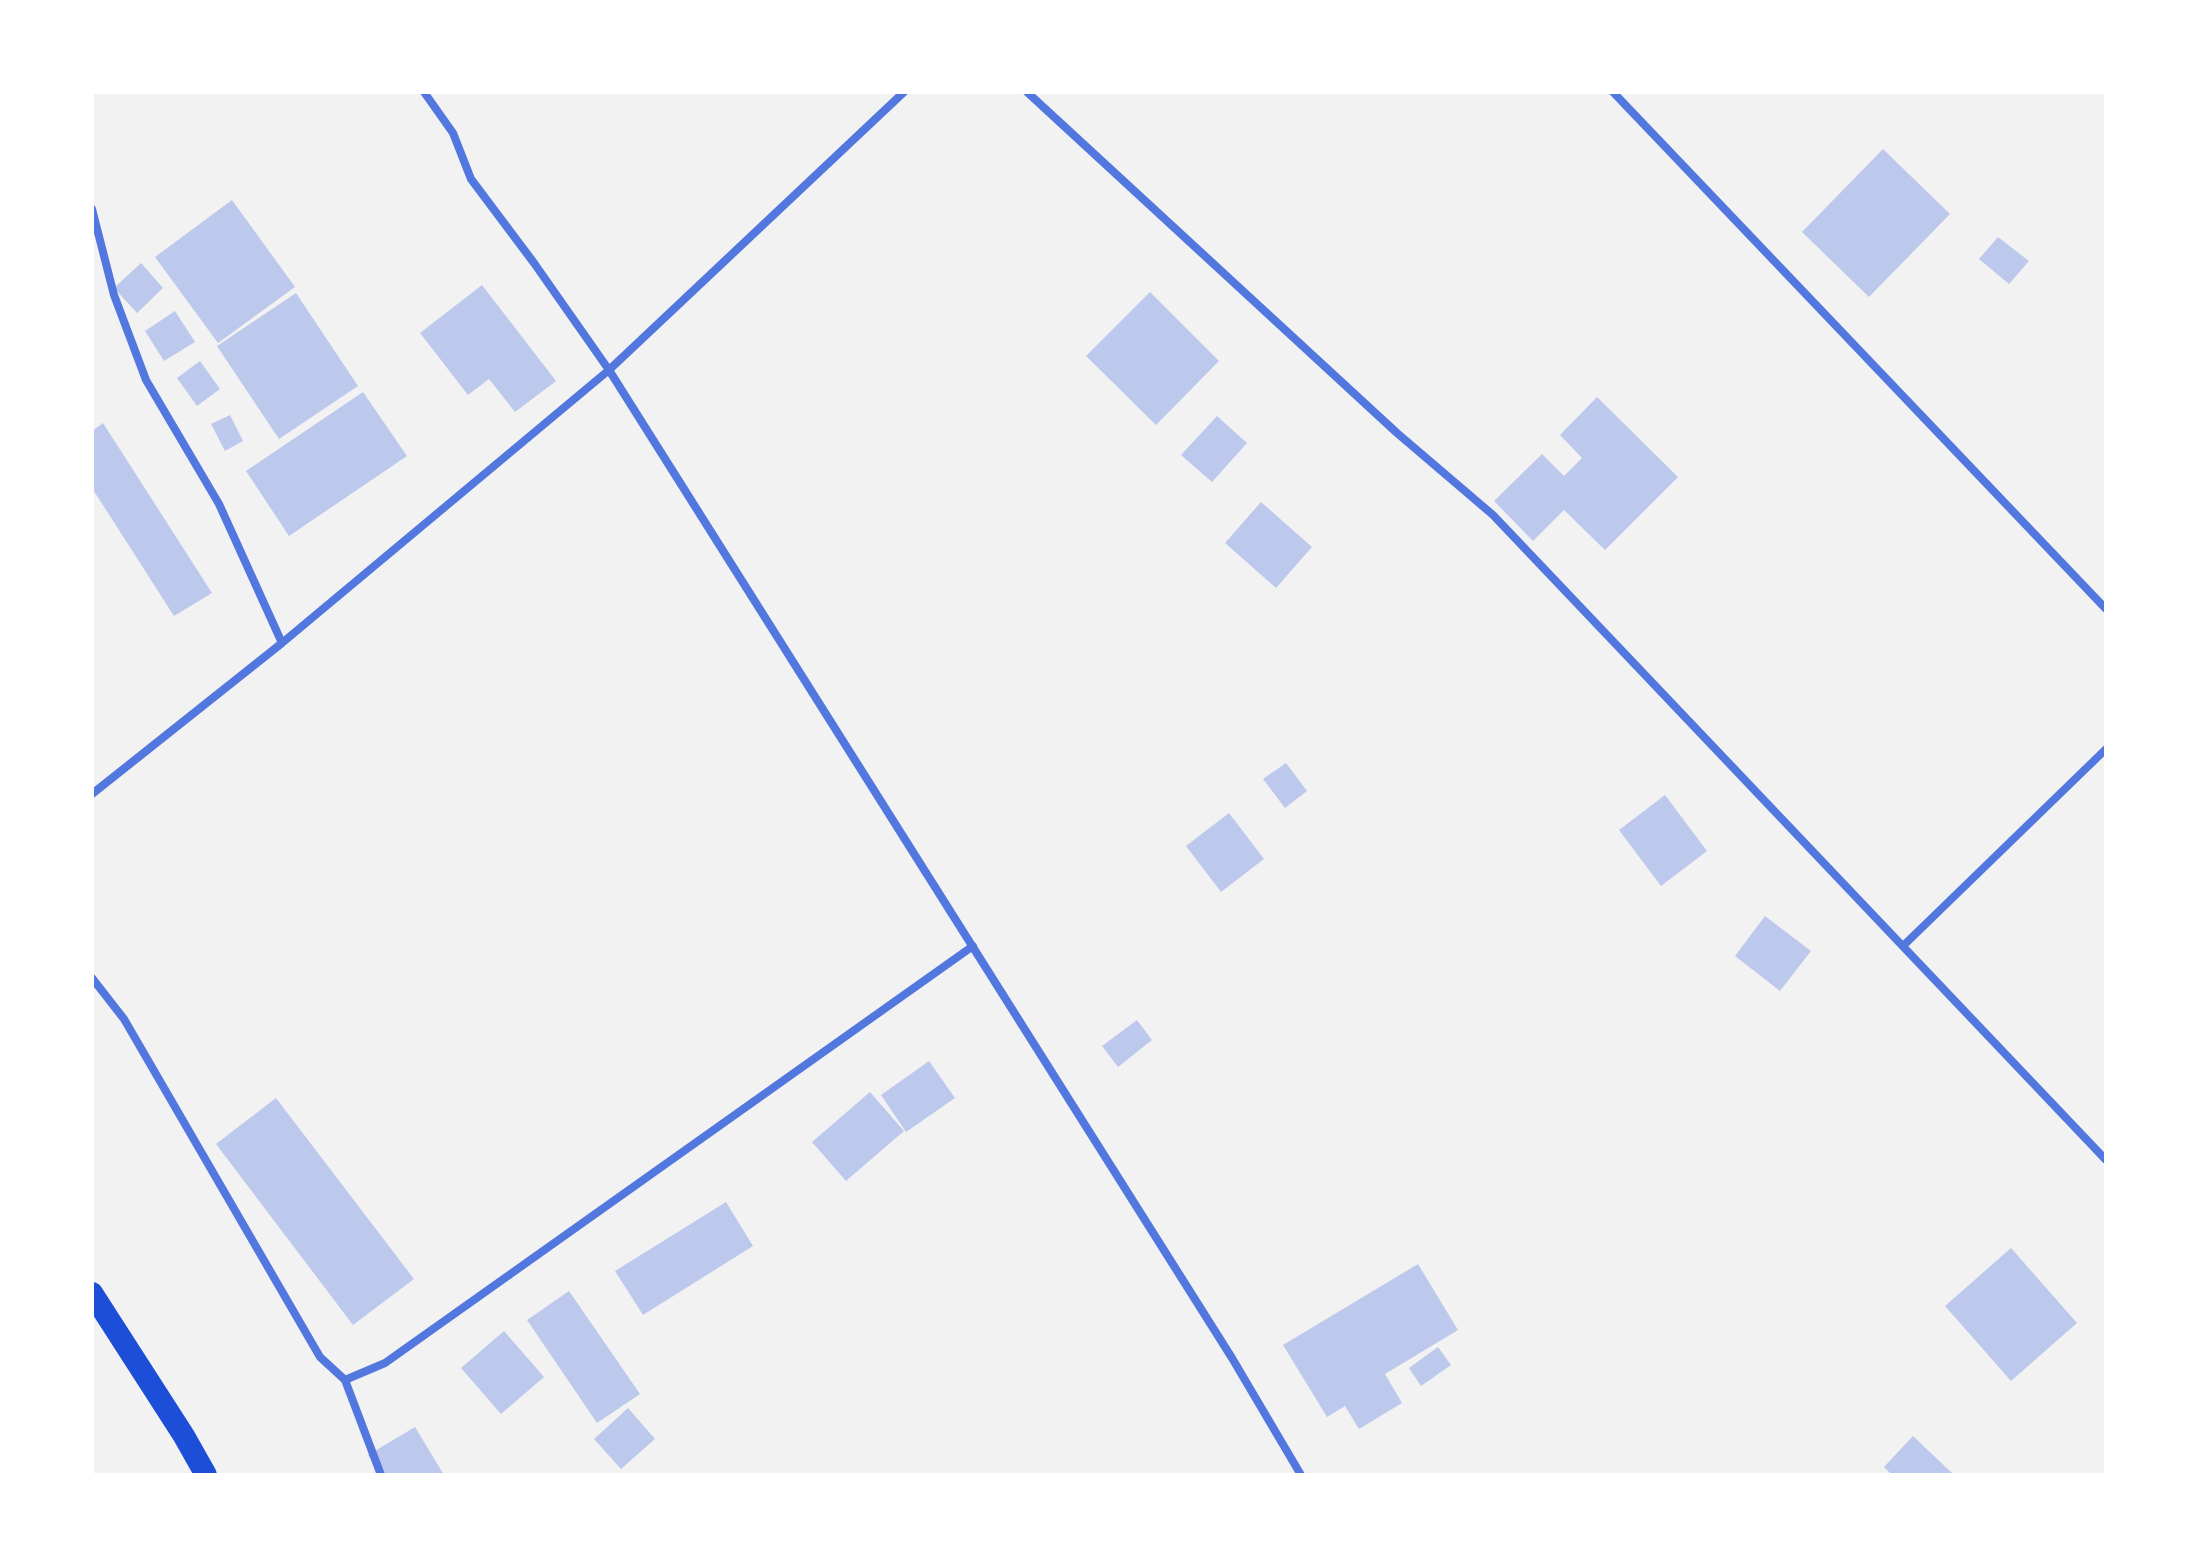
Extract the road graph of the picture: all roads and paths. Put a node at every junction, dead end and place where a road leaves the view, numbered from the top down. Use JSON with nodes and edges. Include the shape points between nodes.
{"nodes":[{"id":1,"x":424,"y":92,"type":"edge"},
{"id":2,"x":904,"y":92,"type":"edge"},
{"id":3,"x":1027,"y":92,"type":"edge"},
{"id":4,"x":1613,"y":92,"type":"edge"},
{"id":5,"x":92,"y":209,"type":"edge"},
{"id":6,"x":609,"y":370,"type":"junction"},
{"id":7,"x":2106,"y":609,"type":"edge"},
{"id":8,"x":282,"y":643,"type":"junction"},
{"id":9,"x":2106,"y":749,"type":"edge"},
{"id":10,"x":92,"y":794,"type":"edge"},
{"id":11,"x":973,"y":946,"type":"junction"},
{"id":12,"x":1903,"y":946,"type":"junction"},
{"id":13,"x":92,"y":978,"type":"edge"},
{"id":14,"x":2106,"y":1160,"type":"edge"},
{"id":15,"x":92,"y":1293,"type":"edge"},
{"id":16,"x":345,"y":1380,"type":"junction"},
{"id":17,"x":206,"y":1475,"type":"edge"},
{"id":18,"x":381,"y":1475,"type":"edge"},
{"id":19,"x":1301,"y":1475,"type":"edge"}],
"edges":[{"from":1,"to":6,"type":"street","via":[[453,133],[471,179]]},
{"from":2,"to":6,"type":"street"},
{"from":3,"to":12,"type":"street","via":[[1493,515]]},
{"from":4,"to":7,"type":"street"},
{"from":5,"to":8,"type":"street","via":[[114,295],[146,380],[219,504]]},
{"from":6,"to":8,"type":"street"},
{"from":6,"to":11,"type":"street"},
{"from":8,"to":10,"type":"street"},
{"from":9,"to":12,"type":"street"},
{"from":11,"to":16,"type":"street","via":[[385,1363]]},
{"from":11,"to":19,"type":"street"},
{"from":12,"to":14,"type":"street"},
{"from":13,"to":16,"type":"street","via":[[124,1019],[320,1357]]},
{"from":15,"to":17,"type":"highway"},
{"from":16,"to":18,"type":"street"}]}
